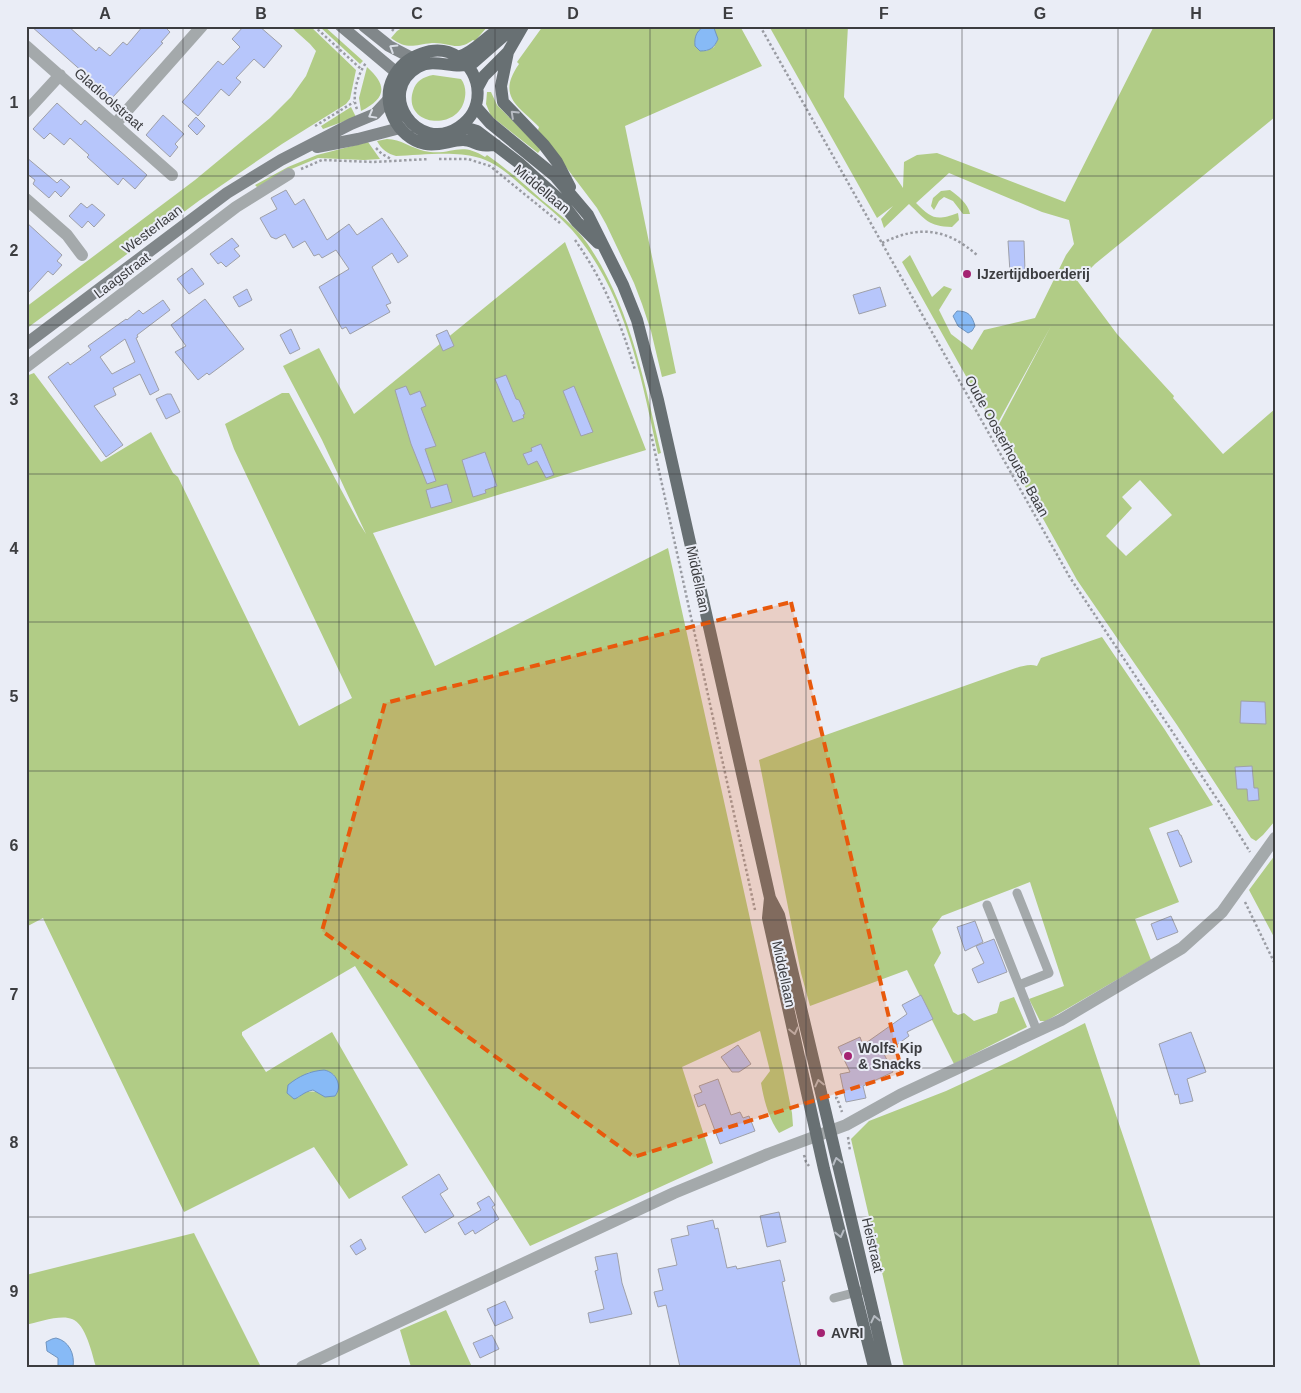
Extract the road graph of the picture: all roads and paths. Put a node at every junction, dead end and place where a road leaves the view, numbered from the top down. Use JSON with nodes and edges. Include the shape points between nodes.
{"nodes":[{"id":1,"x":202,"y":26,"type":"edge"},
{"id":2,"x":314,"y":26,"type":"edge"},
{"id":3,"x":341,"y":26,"type":"edge"},
{"id":4,"x":364,"y":26,"type":"edge"},
{"id":5,"x":396,"y":26,"type":"edge"},
{"id":6,"x":505,"y":26,"type":"edge"},
{"id":7,"x":515,"y":26,"type":"edge"},
{"id":8,"x":523,"y":26,"type":"edge"},
{"id":9,"x":760,"y":26,"type":"edge"},
{"id":10,"x":383,"y":42,"type":"junction"},
{"id":11,"x":26,"y":46,"type":"edge"},
{"id":12,"x":366,"y":47,"type":"junction"},
{"id":13,"x":508,"y":52,"type":"junction"},
{"id":14,"x":412,"y":58,"type":"junction"},
{"id":15,"x":462,"y":61,"type":"junction"},
{"id":16,"x":365,"y":64,"type":"junction"},
{"id":17,"x":60,"y":75,"type":"junction"},
{"id":18,"x":394,"y":86,"type":"junction"},
{"id":19,"x":478,"y":87,"type":"junction"},
{"id":20,"x":476,"y":107,"type":"junction"},
{"id":21,"x":26,"y":112,"type":"edge"},
{"id":22,"x":362,"y":120,"type":"junction"},
{"id":23,"x":116,"y":123,"type":"junction"},
{"id":24,"x":415,"y":127,"type":"junction"},
{"id":25,"x":400,"y":128,"type":"junction"},
{"id":26,"x":458,"y":134,"type":"junction"},
{"id":27,"x":369,"y":135,"type":"junction"},
{"id":28,"x":303,"y":149,"type":"junction"},
{"id":29,"x":393,"y":160,"type":"junction"},
{"id":30,"x":289,"y":174,"type":"joint"},
{"id":31,"x":172,"y":175,"type":"dead end"},
{"id":32,"x":227,"y":193,"type":"junction"},
{"id":33,"x":574,"y":196,"type":"junction"},
{"id":34,"x":26,"y":199,"type":"edge"},
{"id":35,"x":236,"y":207,"type":"junction"},
{"id":36,"x":564,"y":228,"type":"dead end"},
{"id":37,"x":572,"y":236,"type":"dead end"},
{"id":38,"x":882,"y":243,"type":"junction"},
{"id":39,"x":604,"y":250,"type":"junction"},
{"id":40,"x":82,"y":255,"type":"dead end"},
{"id":41,"x":978,"y":256,"type":"dead end"},
{"id":42,"x":26,"y":344,"type":"edge"},
{"id":43,"x":26,"y":367,"type":"edge"},
{"id":44,"x":636,"y":372,"type":"dead end"},
{"id":45,"x":650,"y":430,"type":"dead end"},
{"id":46,"x":1275,"y":838,"type":"edge"},
{"id":47,"x":1255,"y":865,"type":"junction"},
{"id":48,"x":1239,"y":890,"type":"junction"},
{"id":49,"x":1017,"y":892,"type":"dead end"},
{"id":50,"x":770,"y":898,"type":"junction"},
{"id":51,"x":987,"y":905,"type":"dead end"},
{"id":52,"x":756,"y":914,"type":"dead end"},
{"id":53,"x":1275,"y":964,"type":"edge"},
{"id":54,"x":1018,"y":985,"type":"junction"},
{"id":55,"x":1037,"y":1031,"type":"junction"},
{"id":56,"x":846,"y":1125,"type":"junction"},
{"id":57,"x":830,"y":1130,"type":"junction"},
{"id":58,"x":817,"y":1135,"type":"junction"},
{"id":59,"x":801,"y":1142,"type":"junction"},
{"id":60,"x":850,"y":1153,"type":"dead end"},
{"id":61,"x":814,"y":1172,"type":"dead end"},
{"id":62,"x":868,"y":1289,"type":"junction"},
{"id":63,"x":855,"y":1293,"type":"junction"},
{"id":64,"x":834,"y":1298,"type":"dead end"},
{"id":65,"x":302,"y":1367,"type":"edge"},
{"id":66,"x":874,"y":1367,"type":"edge"},
{"id":67,"x":886,"y":1367,"type":"edge"}],
"edges":[{"from":1,"to":23,"type":"street"},
{"from":2,"to":16,"type":"path"},
{"from":3,"to":12,"type":"street"},
{"from":4,"to":10,"type":"street"},
{"from":5,"to":10,"type":"path"},
{"from":6,"to":15,"type":"main road","via":[[488,36]]},
{"from":7,"to":15,"type":"main road","via":[[481,57]]},
{"from":8,"to":13,"type":"main road"},
{"from":9,"to":38,"type":"path","name":"Oude Oosterhoutse Baan"},
{"from":14,"to":10,"type":"street","one_way":true},
{"from":11,"to":17,"type":"street","name":"Gladioolstraat"},
{"from":12,"to":16,"type":"street"},
{"from":12,"to":18,"type":"street"},
{"from":13,"to":19,"type":"main road","via":[[484,76]]},
{"from":33,"to":13,"type":"main road","one_way":true,"via":[[557,162],[503,102],[501,86]]},
{"from":14,"to":15,"type":"main road","via":[[432,51],[445,52]]},
{"from":14,"to":18,"type":"main road","via":[[402,66]]},
{"from":15,"to":18,"type":"main road","via":[[457,67],[427,64]]},
{"from":15,"to":19,"type":"main road","via":[[473,74]]},
{"from":16,"to":18,"type":"street","via":[[388,78]]},
{"from":16,"to":22,"type":"path","via":[[354,102]]},
{"from":17,"to":21,"type":"street"},
{"from":17,"to":23,"type":"street","name":"Gladioolstraat"},
{"from":18,"to":22,"type":"street","name":"Westerlaan","one_way":true,"via":[[376,114]]},
{"from":18,"to":24,"type":"main road","via":[[406,117]]},
{"from":18,"to":25,"type":"main road","via":[[391,112]]},
{"from":19,"to":20,"type":"main road"},
{"from":20,"to":26,"type":"main road"},
{"from":20,"to":33,"type":"main road","name":"Middellaan"},
{"from":22,"to":28,"type":"street","name":"Westerlaan"},
{"from":23,"to":31,"type":"street","name":"Gladioolstraat"},
{"from":24,"to":25,"type":"main road"},
{"from":24,"to":26,"type":"main road","via":[[424,132]]},
{"from":25,"to":26,"type":"main road","via":[[425,144],[443,144]]},
{"from":25,"to":27,"type":"street","name":"Westerlaan"},
{"from":26,"to":39,"type":"main road","name":"Middellaan","via":[[472,129],[496,145],[560,200]]},
{"from":27,"to":28,"type":"street","name":"Westerlaan"},
{"from":27,"to":29,"type":"path","via":[[379,152]]},
{"from":28,"to":32,"type":"street","name":"Westerlaan"},
{"from":29,"to":30,"type":"path","via":[[322,160]]},
{"from":29,"to":36,"type":"path","name":"Middellaan","via":[[460,158],[484,164],[505,177]]},
{"from":30,"to":35,"type":"street","name":"Laagstraat"},
{"from":32,"to":35,"type":"street"},
{"from":32,"to":42,"type":"street","name":"Westerlaan"},
{"from":33,"to":39,"type":"main road","name":"Middellaan","via":[[588,216]]},
{"from":34,"to":40,"type":"street","via":[[67,235]]},
{"from":35,"to":43,"type":"street","name":"Laagstraat"},
{"from":37,"to":44,"type":"path","via":[[608,295]]},
{"from":38,"to":41,"type":"path","via":[[895,236],[926,231],[948,235]]},
{"from":38,"to":47,"type":"path","name":"Oude Oosterhoutse Baan","via":[[1069,576],[1223,808]]},
{"from":39,"to":50,"type":"main road","name":"Middellaan","via":[[630,302],[649,361]]},
{"from":45,"to":52,"type":"path","name":"Middellaan"},
{"from":46,"to":47,"type":"street"},
{"from":47,"to":48,"type":"street"},
{"from":48,"to":53,"type":"path"},
{"from":48,"to":55,"type":"street","via":[[1222,912],[1182,948]]},
{"from":49,"to":54,"type":"lane","via":[[1049,973]]},
{"from":57,"to":50,"type":"main road","name":"Middellaan","one_way":true,"via":[[779,915]]},
{"from":50,"to":58,"type":"main road","name":"Middellaan","one_way":true,"via":[[768,918]]},
{"from":51,"to":54,"type":"lane"},
{"from":54,"to":55,"type":"lane"},
{"from":55,"to":56,"type":"street","via":[[900,1095]]},
{"from":56,"to":57,"type":"street"},
{"from":56,"to":60,"type":"path"},
{"from":57,"to":58,"type":"street"},
{"from":62,"to":57,"type":"main road","name":"Heistraat","one_way":true},
{"from":58,"to":59,"type":"street"},
{"from":58,"to":63,"type":"main road","name":"Heistraat","one_way":true},
{"from":59,"to":61,"type":"path","via":[[806,1162]]},
{"from":59,"to":65,"type":"street","via":[[674,1193]]},
{"from":62,"to":63,"type":"lane"},
{"from":67,"to":62,"type":"main road","name":"Heistraat","one_way":true},
{"from":63,"to":64,"type":"lane"},
{"from":63,"to":66,"type":"main road","name":"Heistraat"}]}
